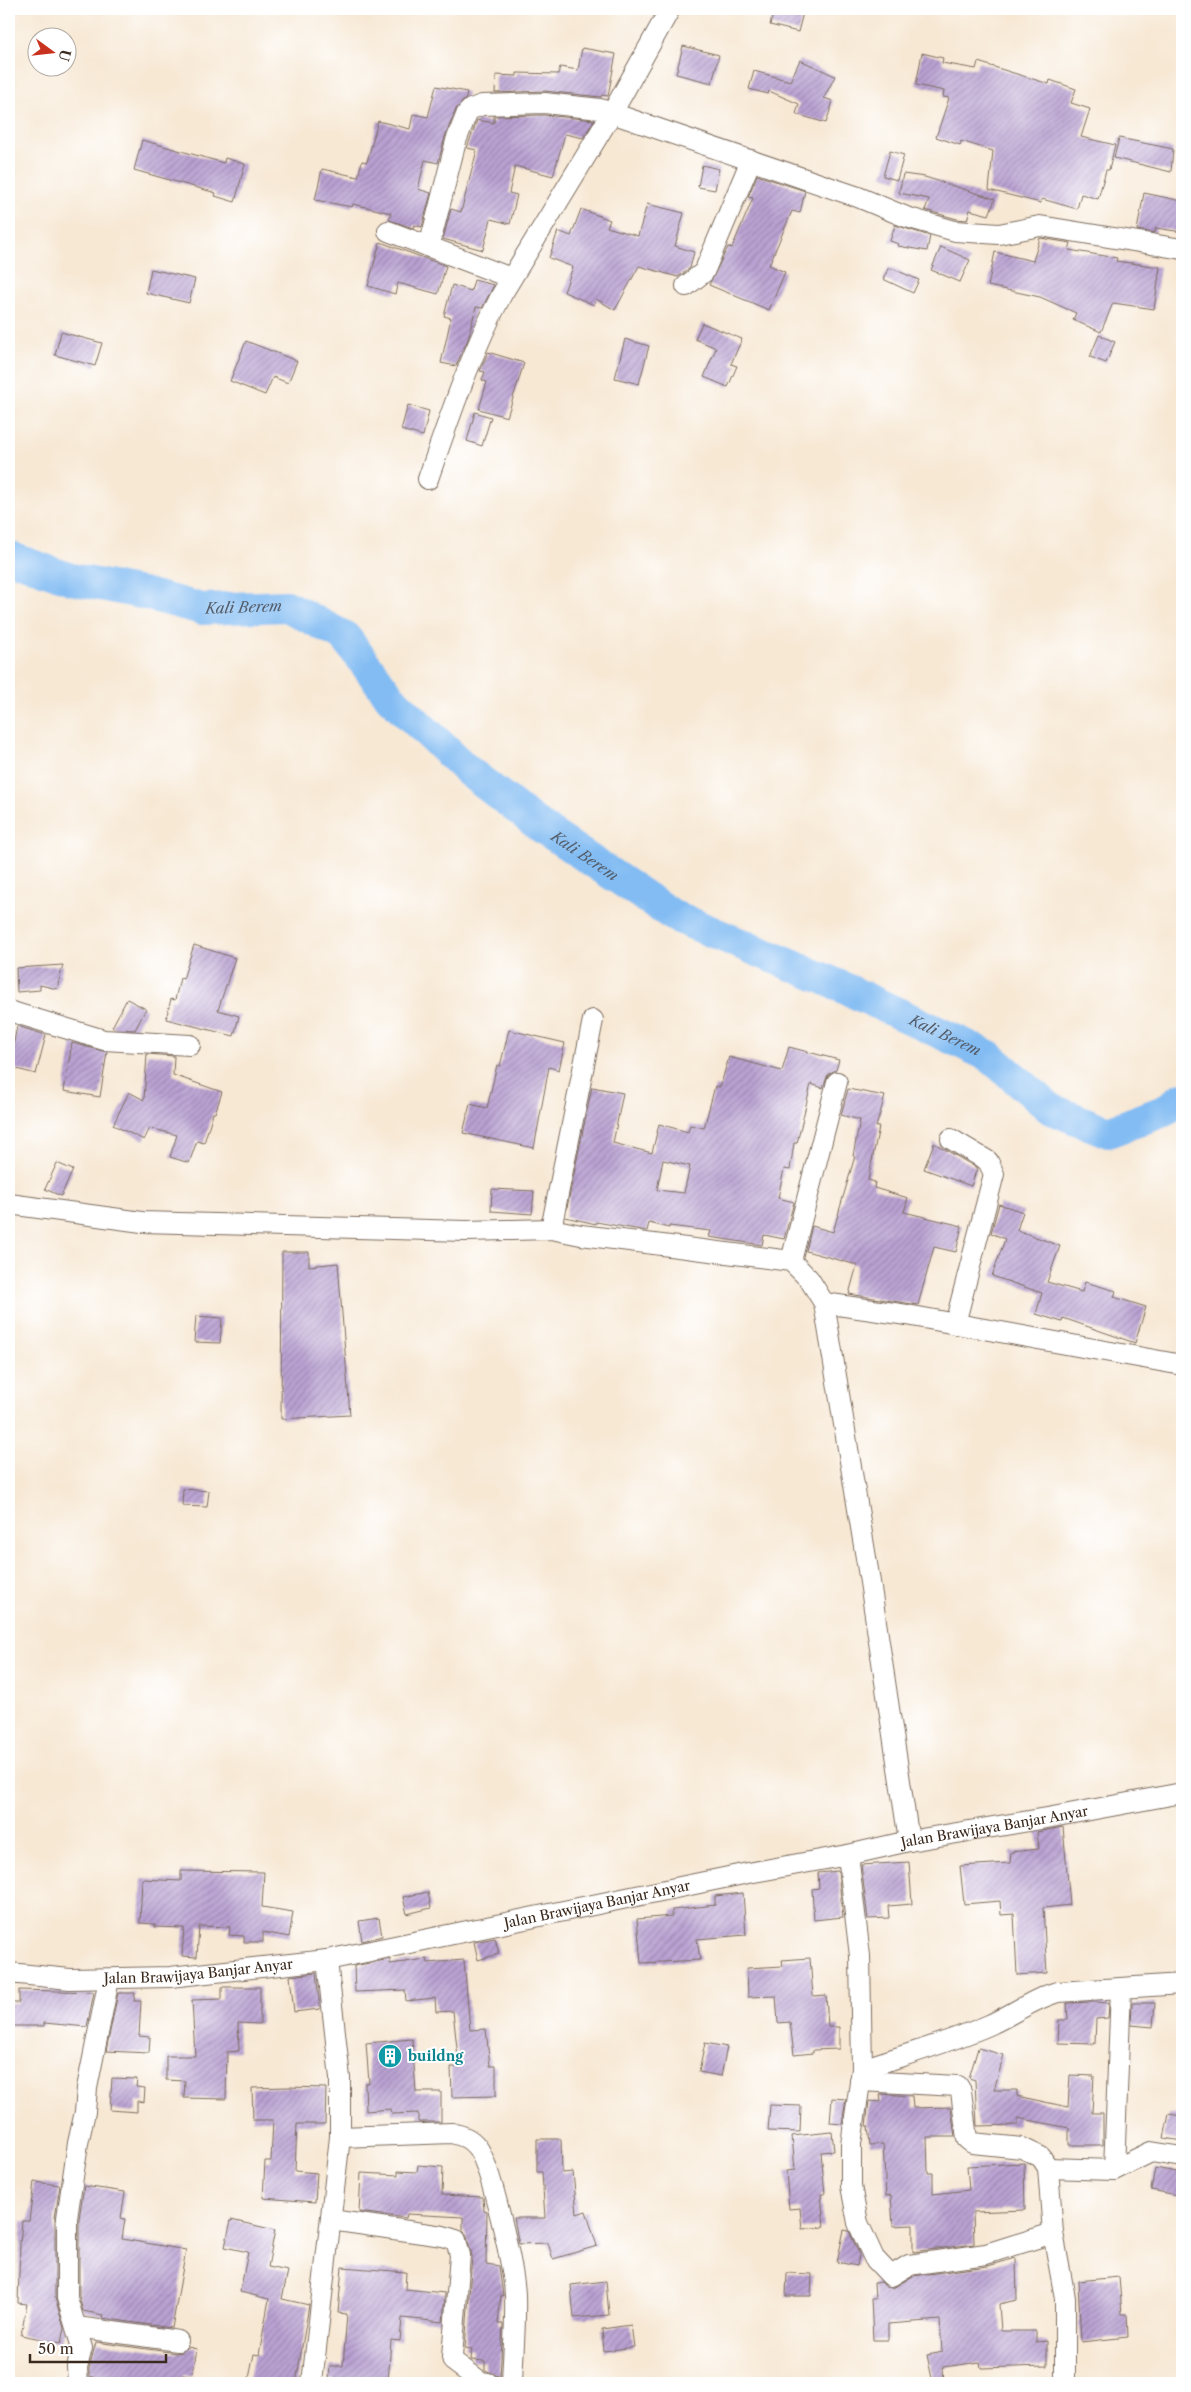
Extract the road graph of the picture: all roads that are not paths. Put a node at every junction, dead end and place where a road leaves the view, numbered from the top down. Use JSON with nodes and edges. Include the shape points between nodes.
{"nodes":[{"id":1,"x":670,"y":9,"type":"edge"},
{"id":2,"x":612,"y":113,"type":"junction"},
{"id":3,"x":751,"y":160,"type":"junction"},
{"id":4,"x":388,"y":231,"type":"dead end"},
{"id":5,"x":429,"y":247,"type":"junction"},
{"id":6,"x":1182,"y":249,"type":"edge"},
{"id":7,"x":511,"y":278,"type":"junction"},
{"id":8,"x":686,"y":286,"type":"dead end"},
{"id":9,"x":428,"y":479,"type":"dead end"},
{"id":10,"x":9,"y":1011,"type":"edge"},
{"id":11,"x":592,"y":1020,"type":"dead end"},
{"id":12,"x":190,"y":1045,"type":"dead end"},
{"id":13,"x":837,"y":1082,"type":"dead end"},
{"id":14,"x":951,"y":1139,"type":"dead end"},
{"id":15,"x":9,"y":1204,"type":"edge"},
{"id":16,"x":551,"y":1229,"type":"junction"},
{"id":17,"x":791,"y":1261,"type":"junction"},
{"id":18,"x":824,"y":1303,"type":"junction"},
{"id":19,"x":955,"y":1324,"type":"junction"},
{"id":20,"x":1182,"y":1365,"type":"edge"},
{"id":21,"x":1182,"y":1792,"type":"edge"},
{"id":22,"x":909,"y":1841,"type":"junction"},
{"id":23,"x":848,"y":1856,"type":"junction"},
{"id":24,"x":327,"y":1960,"type":"junction"},
{"id":25,"x":9,"y":1973,"type":"edge"},
{"id":26,"x":110,"y":1979,"type":"junction"},
{"id":27,"x":1182,"y":1984,"type":"edge"},
{"id":28,"x":1121,"y":1988,"type":"junction"},
{"id":29,"x":861,"y":2075,"type":"junction"},
{"id":30,"x":340,"y":2137,"type":"junction"},
{"id":31,"x":1182,"y":2157,"type":"edge"},
{"id":32,"x":1048,"y":2168,"type":"junction"},
{"id":33,"x":1114,"y":2170,"type":"junction"},
{"id":34,"x":331,"y":2220,"type":"junction"},
{"id":35,"x":1053,"y":2233,"type":"junction"},
{"id":36,"x":77,"y":2327,"type":"junction"},
{"id":37,"x":178,"y":2341,"type":"dead end"},
{"id":38,"x":78,"y":2383,"type":"edge"},
{"id":39,"x":312,"y":2383,"type":"edge"},
{"id":40,"x":488,"y":2383,"type":"edge"},
{"id":41,"x":512,"y":2383,"type":"edge"},
{"id":42,"x":1065,"y":2383,"type":"edge"}],
"edges":[{"from":1,"to":2,"type":"street"},
{"from":2,"to":3,"type":"street"},
{"from":2,"to":5,"type":"street","via":[[544,103],[471,108],[456,141]]},
{"from":2,"to":7,"type":"street"},
{"from":3,"to":6,"type":"street","via":[[955,232],[999,234],[1040,226]]},
{"from":3,"to":8,"type":"street","via":[[704,272]]},
{"from":4,"to":5,"type":"street"},
{"from":5,"to":7,"type":"street"},
{"from":7,"to":9,"type":"street","via":[[486,324]]},
{"from":10,"to":12,"type":"street","via":[[104,1040]]},
{"from":11,"to":16,"type":"street"},
{"from":13,"to":17,"type":"street"},
{"from":14,"to":19,"type":"street","via":[[988,1162],[994,1174]]},
{"from":15,"to":16,"type":"street","via":[[142,1222],[199,1225],[466,1231]]},
{"from":16,"to":17,"type":"street"},
{"from":17,"to":18,"type":"street"},
{"from":18,"to":19,"type":"street"},
{"from":18,"to":22,"type":"street"},
{"from":19,"to":20,"type":"street"},
{"from":21,"to":22,"type":"street","name":"Jalan Brawijaya Banjar Anyar"},
{"from":22,"to":23,"type":"street","name":"Jalan Brawijaya Banjar Anyar"},
{"from":23,"to":24,"type":"street","name":"Jalan Brawijaya Banjar Anyar","via":[[748,1873]]},
{"from":23,"to":29,"type":"street","via":[[860,1956]]},
{"from":24,"to":26,"type":"street","name":"Jalan Brawijaya Banjar Anyar","via":[[197,1975]]},
{"from":24,"to":30,"type":"street","via":[[340,2078]]},
{"from":25,"to":26,"type":"street","name":"Jalan Brawijaya Banjar Anyar"},
{"from":26,"to":36,"type":"street","via":[[87,2088],[86,2112],[67,2218],[67,2298]]},
{"from":27,"to":28,"type":"street"},
{"from":28,"to":29,"type":"street","via":[[1042,1996],[988,2026]]},
{"from":28,"to":33,"type":"street"},
{"from":29,"to":32,"type":"street","via":[[958,2086],[967,2139],[972,2143],[1022,2148],[1041,2157]]},
{"from":29,"to":35,"type":"street","via":[[851,2144],[851,2186],[858,2223],[874,2258],[890,2276],[909,2264],[986,2254]]},
{"from":30,"to":34,"type":"street"},
{"from":30,"to":41,"type":"street","via":[[452,2133],[469,2138],[479,2149],[512,2267],[515,2295]]},
{"from":31,"to":33,"type":"street","via":[[1151,2152]]},
{"from":32,"to":33,"type":"street"},
{"from":32,"to":35,"type":"street"},
{"from":34,"to":39,"type":"street"},
{"from":34,"to":40,"type":"street","via":[[456,2240],[460,2255],[452,2357],[481,2382]]},
{"from":35,"to":42,"type":"street","via":[[1065,2298]]},
{"from":36,"to":37,"type":"street"},
{"from":36,"to":38,"type":"street","via":[[82,2348],[76,2367]]}]}
